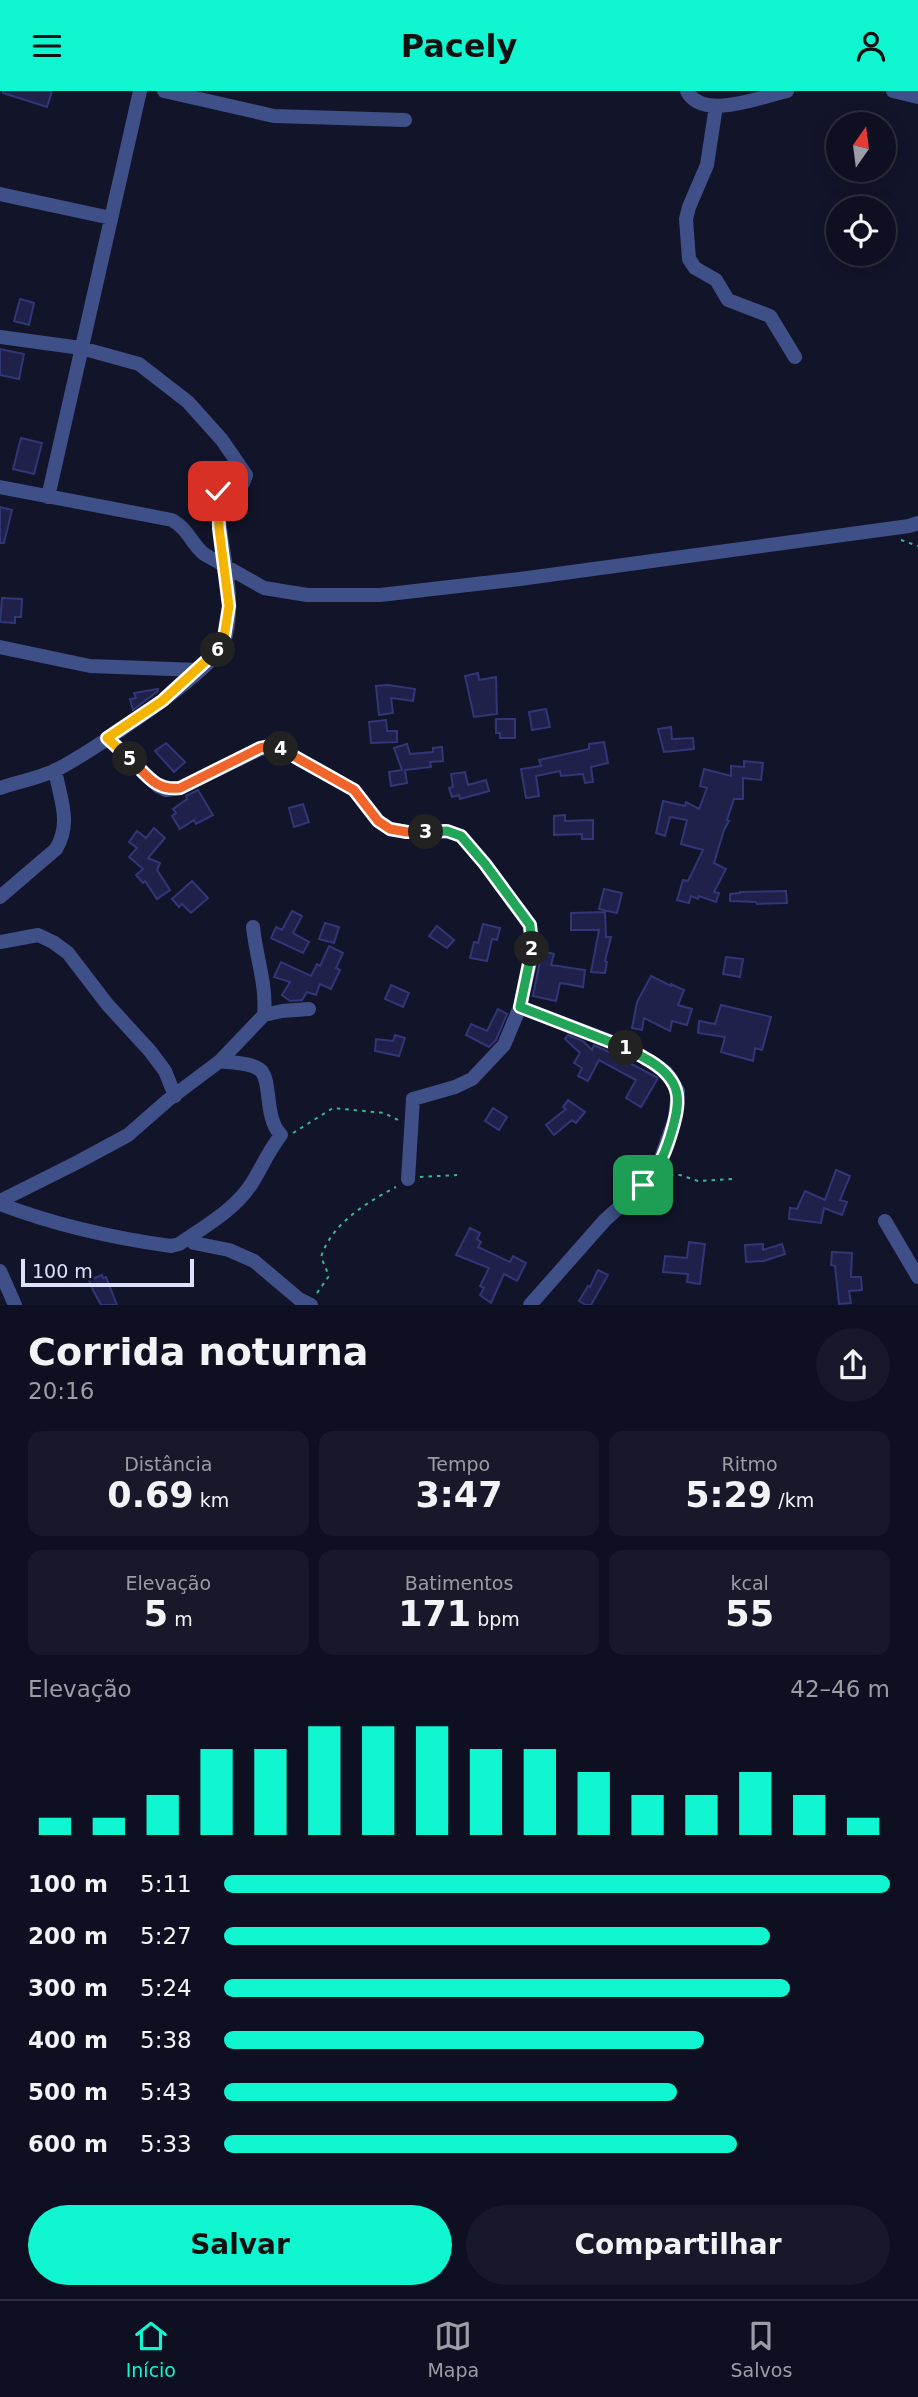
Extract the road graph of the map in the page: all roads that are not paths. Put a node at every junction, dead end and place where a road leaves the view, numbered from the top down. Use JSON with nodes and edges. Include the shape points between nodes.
{"nodes":[{"id":1,"x":140,"y":91,"type":"edge"},
{"id":2,"x":164,"y":91,"type":"edge"},
{"id":3,"x":687,"y":91,"type":"edge"},
{"id":4,"x":786,"y":91,"type":"edge"},
{"id":5,"x":894,"y":91,"type":"edge"},
{"id":6,"x":918,"y":97,"type":"edge"},
{"id":7,"x":716,"y":106,"type":"junction"},
{"id":8,"x":405,"y":120,"type":"dead end"},
{"id":9,"x":0,"y":194,"type":"edge"},
{"id":10,"x":111,"y":218,"type":"junction"},
{"id":11,"x":0,"y":337,"type":"edge"},
{"id":12,"x":81,"y":348,"type":"junction"},
{"id":13,"x":795,"y":357,"type":"dead end"},
{"id":14,"x":0,"y":487,"type":"edge"},
{"id":15,"x":48,"y":496,"type":"junction"},
{"id":16,"x":918,"y":523,"type":"edge"},
{"id":17,"x":226,"y":567,"type":"junction"},
{"id":18,"x":0,"y":647,"type":"edge"},
{"id":19,"x":199,"y":670,"type":"junction"},
{"id":20,"x":107,"y":738,"type":"junction"},
{"id":21,"x":55,"y":770,"type":"junction"},
{"id":22,"x":0,"y":788,"type":"edge"},
{"id":23,"x":0,"y":897,"type":"edge"},
{"id":24,"x":253,"y":927,"type":"dead end"},
{"id":25,"x":0,"y":942,"type":"edge"},
{"id":26,"x":520,"y":1007,"type":"junction"},
{"id":27,"x":309,"y":1009,"type":"dead end"},
{"id":28,"x":264,"y":1015,"type":"junction"},
{"id":29,"x":220,"y":1061,"type":"junction"},
{"id":30,"x":175,"y":1095,"type":"junction"},
{"id":31,"x":408,"y":1179,"type":"road end"},
{"id":32,"x":0,"y":1203,"type":"edge"},
{"id":33,"x":885,"y":1221,"type":"dead end"},
{"id":34,"x":188,"y":1238,"type":"junction"},
{"id":35,"x":0,"y":1271,"type":"edge"},
{"id":36,"x":918,"y":1277,"type":"edge"},
{"id":37,"x":15,"y":1305,"type":"edge"},
{"id":38,"x":310,"y":1305,"type":"edge"},
{"id":39,"x":530,"y":1305,"type":"edge"}],
"edges":[{"from":1,"to":10,"type":"street"},
{"from":2,"to":8,"type":"street","via":[[274,116]]},
{"from":3,"to":7,"type":"street","via":[[697,103]]},
{"from":4,"to":7,"type":"street"},
{"from":5,"to":6,"type":"street"},
{"from":7,"to":13,"type":"street","via":[[707,165],[689,207],[689,260],[716,280],[728,300],[770,316]]},
{"from":9,"to":10,"type":"street"},
{"from":10,"to":12,"type":"street"},
{"from":11,"to":12,"type":"street"},
{"from":12,"to":15,"type":"street"},
{"from":12,"to":17,"type":"street","via":[[145,367],[188,402],[246,475],[243,483],[221,488],[217,495]]},
{"from":14,"to":15,"type":"street"},
{"from":15,"to":17,"type":"street","via":[[172,520],[186,529],[198,549]]},
{"from":16,"to":17,"type":"street","via":[[534,578],[380,595],[307,595],[264,588]]},
{"from":17,"to":19,"type":"street","via":[[229,606],[223,644]]},
{"from":18,"to":19,"type":"street","via":[[90,666]]},
{"from":19,"to":20,"type":"street"},
{"from":20,"to":21,"type":"street"},
{"from":20,"to":26,"type":"street","via":[[166,790],[180,788],[260,748],[277,747],[354,790],[390,829],[447,831],[461,836],[530,925],[532,954]]},
{"from":21,"to":22,"type":"street"},
{"from":21,"to":23,"type":"street","via":[[66,826],[62,838],[56,849]]},
{"from":24,"to":28,"type":"street","via":[[266,995]]},
{"from":25,"to":30,"type":"street","via":[[38,935],[68,954],[150,1051]]},
{"from":26,"to":31,"type":"street","via":[[504,1045],[472,1079],[413,1099]]},
{"from":26,"to":39,"type":"street","via":[[631,1049],[666,1072],[678,1091],[678,1105],[655,1175],[605,1220]]},
{"from":27,"to":28,"type":"street"},
{"from":28,"to":29,"type":"street"},
{"from":29,"to":30,"type":"street"},
{"from":29,"to":34,"type":"street","via":[[260,1070],[266,1078],[273,1125],[281,1135],[251,1184],[231,1206]]},
{"from":30,"to":32,"type":"street","via":[[128,1135]]},
{"from":32,"to":34,"type":"street","via":[[37,1218],[143,1242],[171,1246]]},
{"from":33,"to":36,"type":"street"},
{"from":34,"to":38,"type":"street","via":[[254,1261]]},
{"from":35,"to":37,"type":"street"}]}
